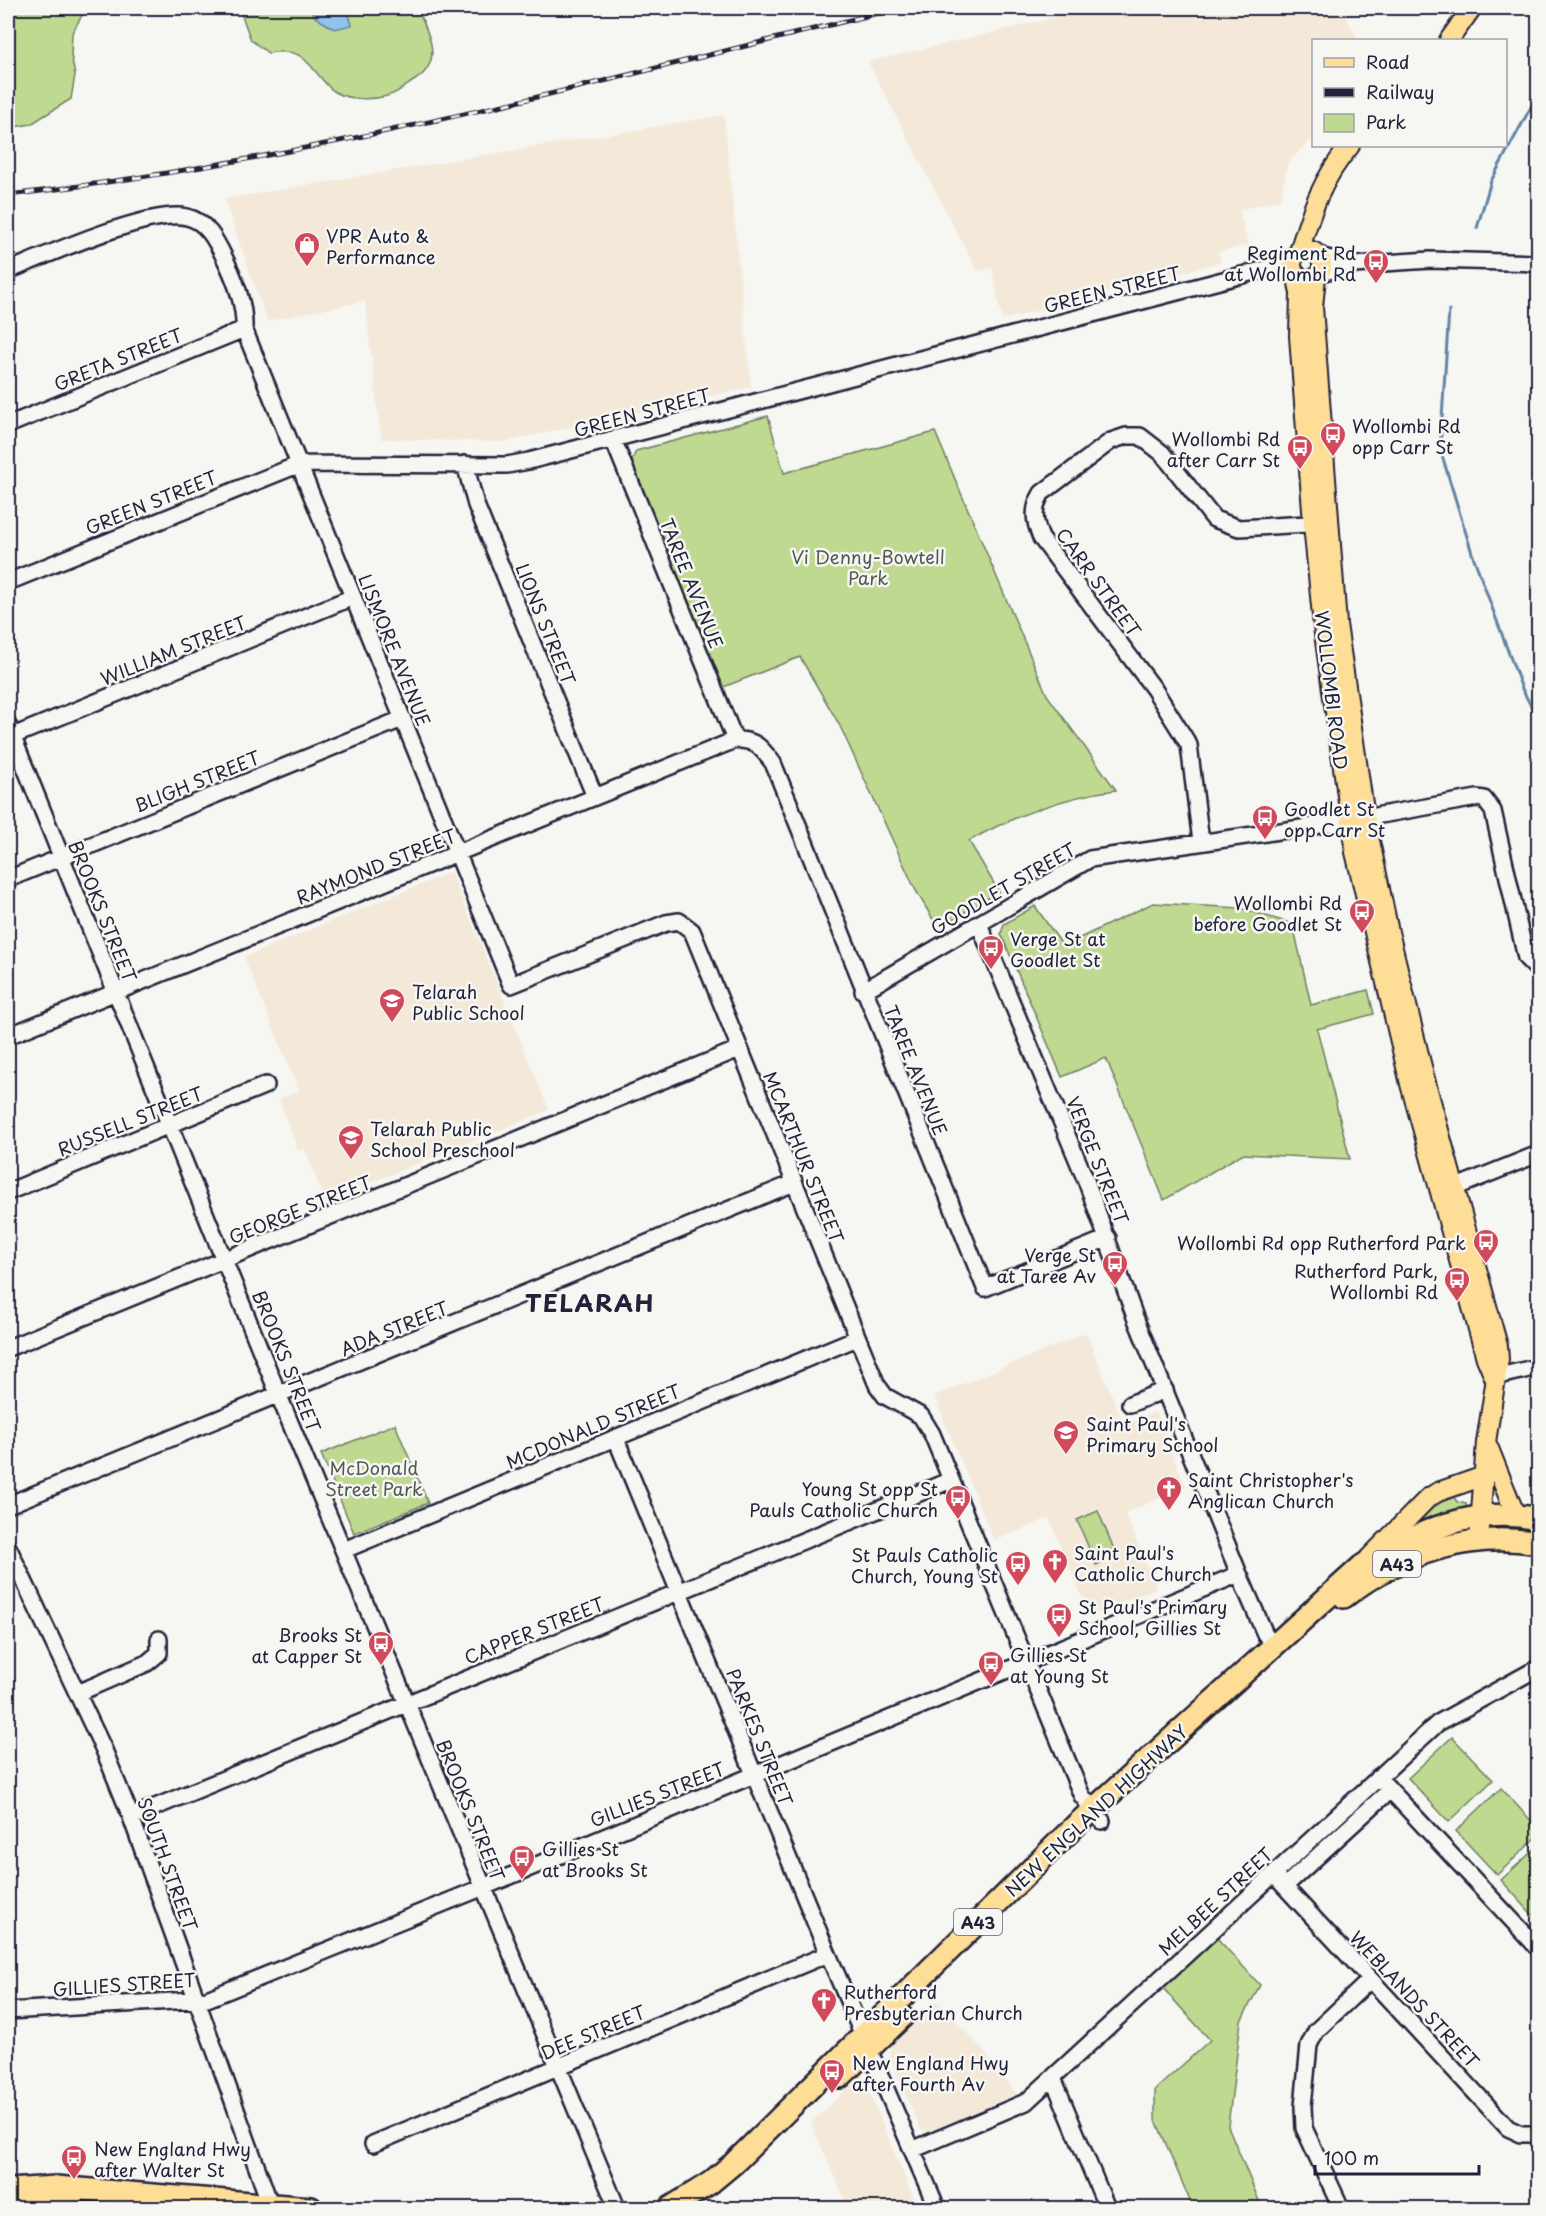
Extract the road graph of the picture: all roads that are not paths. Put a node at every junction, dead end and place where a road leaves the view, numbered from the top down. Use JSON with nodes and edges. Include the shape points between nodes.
{"nodes":[{"id":1,"x":1472,"y":8,"type":"edge"},
{"id":2,"x":1450,"y":39,"type":"edge"},
{"id":3,"x":1349,"y":147,"type":"edge"},
{"id":4,"x":1539,"y":263,"type":"edge"},
{"id":5,"x":1308,"y":264,"type":"junction"},
{"id":6,"x":8,"y":270,"type":"edge"},
{"id":7,"x":244,"y":329,"type":"junction"},
{"id":8,"x":8,"y":425,"type":"edge"},
{"id":9,"x":613,"y":439,"type":"junction"},
{"id":10,"x":300,"y":464,"type":"junction"},
{"id":11,"x":465,"y":464,"type":"junction"},
{"id":12,"x":1321,"y":524,"type":"junction"},
{"id":13,"x":8,"y":582,"type":"edge"},
{"id":14,"x":353,"y":597,"type":"junction"},
{"id":15,"x":402,"y":718,"type":"junction"},
{"id":16,"x":9,"y":733,"type":"edge"},
{"id":17,"x":735,"y":740,"type":"junction"},
{"id":18,"x":595,"y":797,"type":"junction"},
{"id":19,"x":1357,"y":819,"type":"junction"},
{"id":20,"x":1201,"y":842,"type":"junction"},
{"id":21,"x":458,"y":854,"type":"junction"},
{"id":22,"x":61,"y":858,"type":"junction"},
{"id":23,"x":8,"y":879,"type":"edge"},
{"id":24,"x":979,"y":924,"type":"junction"},
{"id":25,"x":692,"y":931,"type":"joint"},
{"id":26,"x":1539,"y":970,"type":"edge"},
{"id":27,"x":863,"y":991,"type":"junction"},
{"id":28,"x":116,"y":993,"type":"junction"},
{"id":29,"x":8,"y":1036,"type":"edge"},
{"id":30,"x":739,"y":1049,"type":"junction"},
{"id":31,"x":267,"y":1085,"type":"dead end"},
{"id":32,"x":170,"y":1125,"type":"junction"},
{"id":33,"x":1539,"y":1154,"type":"edge"},
{"id":34,"x":794,"y":1183,"type":"junction"},
{"id":35,"x":1446,"y":1191,"type":"junction"},
{"id":36,"x":8,"y":1192,"type":"edge"},
{"id":37,"x":1108,"y":1238,"type":"junction"},
{"id":38,"x":225,"y":1261,"type":"junction"},
{"id":39,"x":857,"y":1338,"type":"junction"},
{"id":40,"x":8,"y":1348,"type":"edge"},
{"id":41,"x":1539,"y":1367,"type":"edge"},
{"id":42,"x":1494,"y":1377,"type":"junction"},
{"id":43,"x":1164,"y":1390,"type":"junction"},
{"id":44,"x":279,"y":1396,"type":"junction"},
{"id":45,"x":1130,"y":1404,"type":"dead end"},
{"id":46,"x":616,"y":1439,"type":"junction"},
{"id":47,"x":1486,"y":1442,"type":"junction"},
{"id":48,"x":1484,"y":1476,"type":"junction"},
{"id":49,"x":951,"y":1480,"type":"junction"},
{"id":50,"x":8,"y":1505,"type":"edge"},
{"id":51,"x":1516,"y":1516,"type":"junction"},
{"id":52,"x":1480,"y":1517,"type":"junction"},
{"id":53,"x":1539,"y":1519,"type":"edge"},
{"id":54,"x":1479,"y":1541,"type":"junction"},
{"id":55,"x":1539,"y":1543,"type":"edge"},
{"id":56,"x":8,"y":1547,"type":"edge"},
{"id":57,"x":344,"y":1550,"type":"junction"},
{"id":58,"x":1362,"y":1566,"type":"junction"},
{"id":59,"x":1239,"y":1574,"type":"junction"},
{"id":60,"x":679,"y":1593,"type":"junction"},
{"id":61,"x":159,"y":1639,"type":"dead end"},
{"id":62,"x":1274,"y":1644,"type":"junction"},
{"id":63,"x":1027,"y":1661,"type":"junction"},
{"id":64,"x":1539,"y":1668,"type":"edge"},
{"id":65,"x":78,"y":1693,"type":"junction"},
{"id":66,"x":406,"y":1704,"type":"junction"},
{"id":67,"x":754,"y":1775,"type":"junction"},
{"id":68,"x":1378,"y":1777,"type":"junction"},
{"id":69,"x":1390,"y":1790,"type":"junction"},
{"id":70,"x":131,"y":1816,"type":"junction"},
{"id":71,"x":1097,"y":1816,"type":"junction"},
{"id":72,"x":1273,"y":1874,"type":"junction"},
{"id":73,"x":1285,"y":1886,"type":"junction"},
{"id":74,"x":482,"y":1888,"type":"junction"},
{"id":75,"x":1539,"y":1948,"type":"edge"},
{"id":76,"x":828,"y":1954,"type":"junction"},
{"id":77,"x":1370,"y":1980,"type":"junction"},
{"id":78,"x":196,"y":1999,"type":"junction"},
{"id":79,"x":8,"y":2011,"type":"edge"},
{"id":80,"x":867,"y":2042,"type":"junction"},
{"id":81,"x":557,"y":2068,"type":"junction"},
{"id":82,"x":1053,"y":2078,"type":"junction"},
{"id":83,"x":1538,"y":2133,"type":"edge"},
{"id":84,"x":1539,"y":2139,"type":"edge"},
{"id":85,"x":373,"y":2144,"type":"dead end"},
{"id":86,"x":912,"y":2150,"type":"junction"},
{"id":87,"x":8,"y":2190,"type":"edge"},
{"id":88,"x":270,"y":2204,"type":"junction"},
{"id":89,"x":8,"y":2206,"type":"edge"},
{"id":90,"x":158,"y":2208,"type":"edge"},
{"id":91,"x":311,"y":2208,"type":"edge"},
{"id":92,"x":617,"y":2208,"type":"edge"},
{"id":93,"x":670,"y":2208,"type":"edge"},
{"id":94,"x":696,"y":2208,"type":"edge"},
{"id":95,"x":937,"y":2208,"type":"edge"},
{"id":96,"x":1107,"y":2208,"type":"edge"},
{"id":97,"x":1341,"y":2208,"type":"edge"}],
"edges":[{"from":1,"to":2,"type":"main road"},
{"from":3,"to":5,"type":"main road","name":"WOLLOMBI ROAD","via":[[1316,196],[1309,222]]},
{"from":4,"to":5,"type":"street","via":[[1430,260]]},
{"from":5,"to":9,"type":"street","name":"GREEN STREET","via":[[1269,268]]},
{"from":5,"to":12,"type":"main road","name":"WOLLOMBI ROAD"},
{"from":6,"to":7,"type":"street","name":"LISMORE AVENUE","via":[[113,229],[186,216],[206,227],[219,245],[245,312]]},
{"from":7,"to":8,"type":"street","name":"GRETA STREET"},
{"from":7,"to":10,"type":"street","name":"LISMORE AVENUE"},
{"from":9,"to":11,"type":"street","name":"GREEN STREET","via":[[518,463]]},
{"from":9,"to":17,"type":"street","name":"TAREE AVENUE"},
{"from":10,"to":11,"type":"street","name":"GREEN STREET"},
{"from":10,"to":13,"type":"street","name":"GREEN STREET"},
{"from":10,"to":14,"type":"street","name":"LISMORE AVENUE"},
{"from":11,"to":18,"type":"street","name":"LIONS STREET","via":[[476,505]]},
{"from":12,"to":19,"type":"main road","name":"WOLLOMBI ROAD","via":[[1323,627]]},
{"from":12,"to":20,"type":"street","name":"CARR STREET","via":[[1239,528],[1214,519],[1162,453],[1140,436],[1111,441],[1042,493],[1036,503],[1034,516],[1041,538],[1154,689],[1190,745]]},
{"from":14,"to":15,"type":"street","name":"LISMORE AVENUE"},
{"from":14,"to":16,"type":"street","name":"WILLIAM STREET"},
{"from":15,"to":21,"type":"street","name":"LISMORE AVENUE"},
{"from":15,"to":22,"type":"street","name":"BLIGH STREET"},
{"from":16,"to":22,"type":"street","name":"BROOKS STREET"},
{"from":17,"to":18,"type":"street","name":"RAYMOND STREET"},
{"from":17,"to":27,"type":"street","name":"TAREE AVENUE","via":[[759,744],[773,763]]},
{"from":18,"to":21,"type":"street","name":"RAYMOND STREET"},
{"from":19,"to":20,"type":"street","name":"GOODLET STREET"},
{"from":19,"to":26,"type":"street","name":"GOODLET STREET","via":[[1477,798],[1489,804],[1526,958]]},
{"from":19,"to":35,"type":"main road","name":"WOLLOMBI ROAD","via":[[1376,948]]},
{"from":20,"to":24,"type":"street","name":"GOODLET STREET","via":[[1090,859]]},
{"from":21,"to":25,"type":"street","name":"LISMORE AVENUE","via":[[511,985],[666,923],[680,921]]},
{"from":21,"to":28,"type":"street","name":"RAYMOND STREET"},
{"from":22,"to":23,"type":"street","name":"BLIGH STREET"},
{"from":22,"to":28,"type":"street","name":"BROOKS STREET"},
{"from":24,"to":27,"type":"street","name":"GOODLET STREET"},
{"from":24,"to":37,"type":"street","name":"VERGE STREET"},
{"from":25,"to":30,"type":"street","name":"MCARTHUR STREET"},
{"from":27,"to":37,"type":"street","name":"TAREE AVENUE","via":[[985,1288]]},
{"from":28,"to":29,"type":"street","name":"RAYMOND STREET"},
{"from":28,"to":32,"type":"street","name":"BROOKS STREET"},
{"from":30,"to":34,"type":"street","name":"MCARTHUR STREET"},
{"from":30,"to":38,"type":"street","name":"GEORGE STREET"},
{"from":31,"to":32,"type":"street","name":"RUSSELL STREET"},
{"from":32,"to":36,"type":"street","name":"RUSSELL STREET"},
{"from":32,"to":38,"type":"street","name":"BROOKS STREET"},
{"from":33,"to":35,"type":"street"},
{"from":34,"to":39,"type":"street","name":"MCARTHUR STREET"},
{"from":34,"to":44,"type":"street","name":"ADA STREET"},
{"from":35,"to":42,"type":"main road","name":"WOLLOMBI ROAD"},
{"from":37,"to":43,"type":"street","name":"VERGE STREET"},
{"from":38,"to":40,"type":"street","name":"GEORGE STREET"},
{"from":38,"to":44,"type":"street","name":"BROOKS STREET"},
{"from":39,"to":46,"type":"street","name":"MCDONALD STREET"},
{"from":39,"to":49,"type":"street","name":"MCARTHUR STREET","via":[[885,1396],[921,1416]]},
{"from":41,"to":42,"type":"street"},
{"from":42,"to":47,"type":"main road","name":"WOLLOMBI ROAD"},
{"from":43,"to":45,"type":"street"},
{"from":43,"to":59,"type":"street","name":"VERGE STREET"},
{"from":44,"to":50,"type":"street","name":"ADA STREET"},
{"from":44,"to":57,"type":"street","name":"BROOKS STREET"},
{"from":46,"to":57,"type":"street","name":"MCDONALD STREET"},
{"from":46,"to":60,"type":"street","name":"PARKES STREET"},
{"from":47,"to":48,"type":"main road","name":"WOLLOMBI ROAD"},
{"from":47,"to":51,"type":"main road"},
{"from":48,"to":52,"type":"main road","name":"WOLLOMBI ROAD"},
{"from":48,"to":58,"type":"main road","via":[[1428,1498]]},
{"from":49,"to":60,"type":"street","name":"CAPPER STREET"},
{"from":49,"to":63,"type":"street"},
{"from":51,"to":52,"type":"highway","name":"NEW ENGLAND HIGHWAY","number":"A43"},
{"from":51,"to":53,"type":"highway","name":"NEW ENGLAND HIGHWAY","number":"A43"},
{"from":52,"to":54,"type":"main road","name":"WOLLOMBI ROAD"},
{"from":52,"to":58,"type":"highway","name":"NEW ENGLAND HIGHWAY","number":"A43","via":[[1457,1520],[1416,1535]]},
{"from":54,"to":55,"type":"highway","name":"NEW ENGLAND HIGHWAY","number":"A43"},
{"from":54,"to":71,"type":"highway","name":"NEW ENGLAND HIGHWAY","number":"A43","via":[[1408,1559],[1362,1584]]},
{"from":56,"to":65,"type":"street","name":"SOUTH STREET"},
{"from":57,"to":66,"type":"street","name":"BROOKS STREET"},
{"from":58,"to":62,"type":"highway","name":"NEW ENGLAND HIGHWAY","number":"A43"},
{"from":59,"to":62,"type":"street","name":"VERGE STREET","via":[[1261,1627]]},
{"from":59,"to":63,"type":"street","name":"GILLIES STREET"},
{"from":60,"to":66,"type":"street","name":"CAPPER STREET"},
{"from":60,"to":67,"type":"street","name":"PARKES STREET"},
{"from":61,"to":65,"type":"street","via":[[159,1653],[147,1663]]},
{"from":62,"to":71,"type":"highway","name":"NEW ENGLAND HIGHWAY","number":"A43"},
{"from":63,"to":67,"type":"street","name":"GILLIES STREET"},
{"from":63,"to":71,"type":"street","via":[[1082,1796]]},
{"from":64,"to":68,"type":"street","name":"MELBEE STREET","via":[[1446,1718]]},
{"from":65,"to":70,"type":"street","name":"SOUTH STREET"},
{"from":66,"to":70,"type":"street","name":"CAPPER STREET"},
{"from":66,"to":74,"type":"street","name":"BROOKS STREET"},
{"from":67,"to":74,"type":"street","name":"GILLIES STREET"},
{"from":67,"to":76,"type":"street","name":"PARKES STREET"},
{"from":68,"to":69,"type":"street"},
{"from":68,"to":72,"type":"street","name":"MELBEE STREET"},
{"from":69,"to":73,"type":"street","name":"MELBEE STREET"},
{"from":69,"to":75,"type":"street"},
{"from":70,"to":78,"type":"street","name":"SOUTH STREET"},
{"from":71,"to":80,"type":"highway","name":"NEW ENGLAND HIGHWAY","number":"A43"},
{"from":72,"to":73,"type":"street","name":"WEBLANDS STREET"},
{"from":72,"to":82,"type":"street","name":"MELBEE STREET"},
{"from":73,"to":77,"type":"street","name":"WEBLANDS STREET"},
{"from":74,"to":78,"type":"street","name":"GILLIES STREET","via":[[207,1999]]},
{"from":74,"to":81,"type":"street","name":"BROOKS STREET"},
{"from":76,"to":80,"type":"street","name":"PARKES STREET"},
{"from":76,"to":81,"type":"street","name":"DEE STREET"},
{"from":77,"to":83,"type":"street","name":"WEBLANDS STREET","via":[[1508,2128],[1521,2134]]},
{"from":77,"to":97,"type":"street","via":[[1316,2031],[1309,2045],[1303,2120]]},
{"from":78,"to":79,"type":"street","name":"GILLIES STREET"},
{"from":78,"to":88,"type":"street","name":"SOUTH STREET"},
{"from":80,"to":86,"type":"street","name":"PARKES STREET"},
{"from":80,"to":93,"type":"highway","name":"NEW ENGLAND HIGHWAY","number":"A43","via":[[734,2163]]},
{"from":80,"to":94,"type":"highway","name":"NEW ENGLAND HIGHWAY","number":"A43","via":[[739,2176]]},
{"from":81,"to":85,"type":"street","name":"DEE STREET"},
{"from":81,"to":92,"type":"street","name":"BROOKS STREET"},
{"from":82,"to":86,"type":"street","name":"MELBEE STREET","via":[[1015,2109]]},
{"from":82,"to":96,"type":"street"},
{"from":83,"to":84,"type":"street","name":"WEBLANDS STREET"},
{"from":86,"to":95,"type":"street","name":"PARKES STREET"},
{"from":87,"to":88,"type":"highway","via":[[56,2187]]},
{"from":88,"to":91,"type":"highway"},
{"from":89,"to":90,"type":"highway","via":[[61,2202]]}]}
